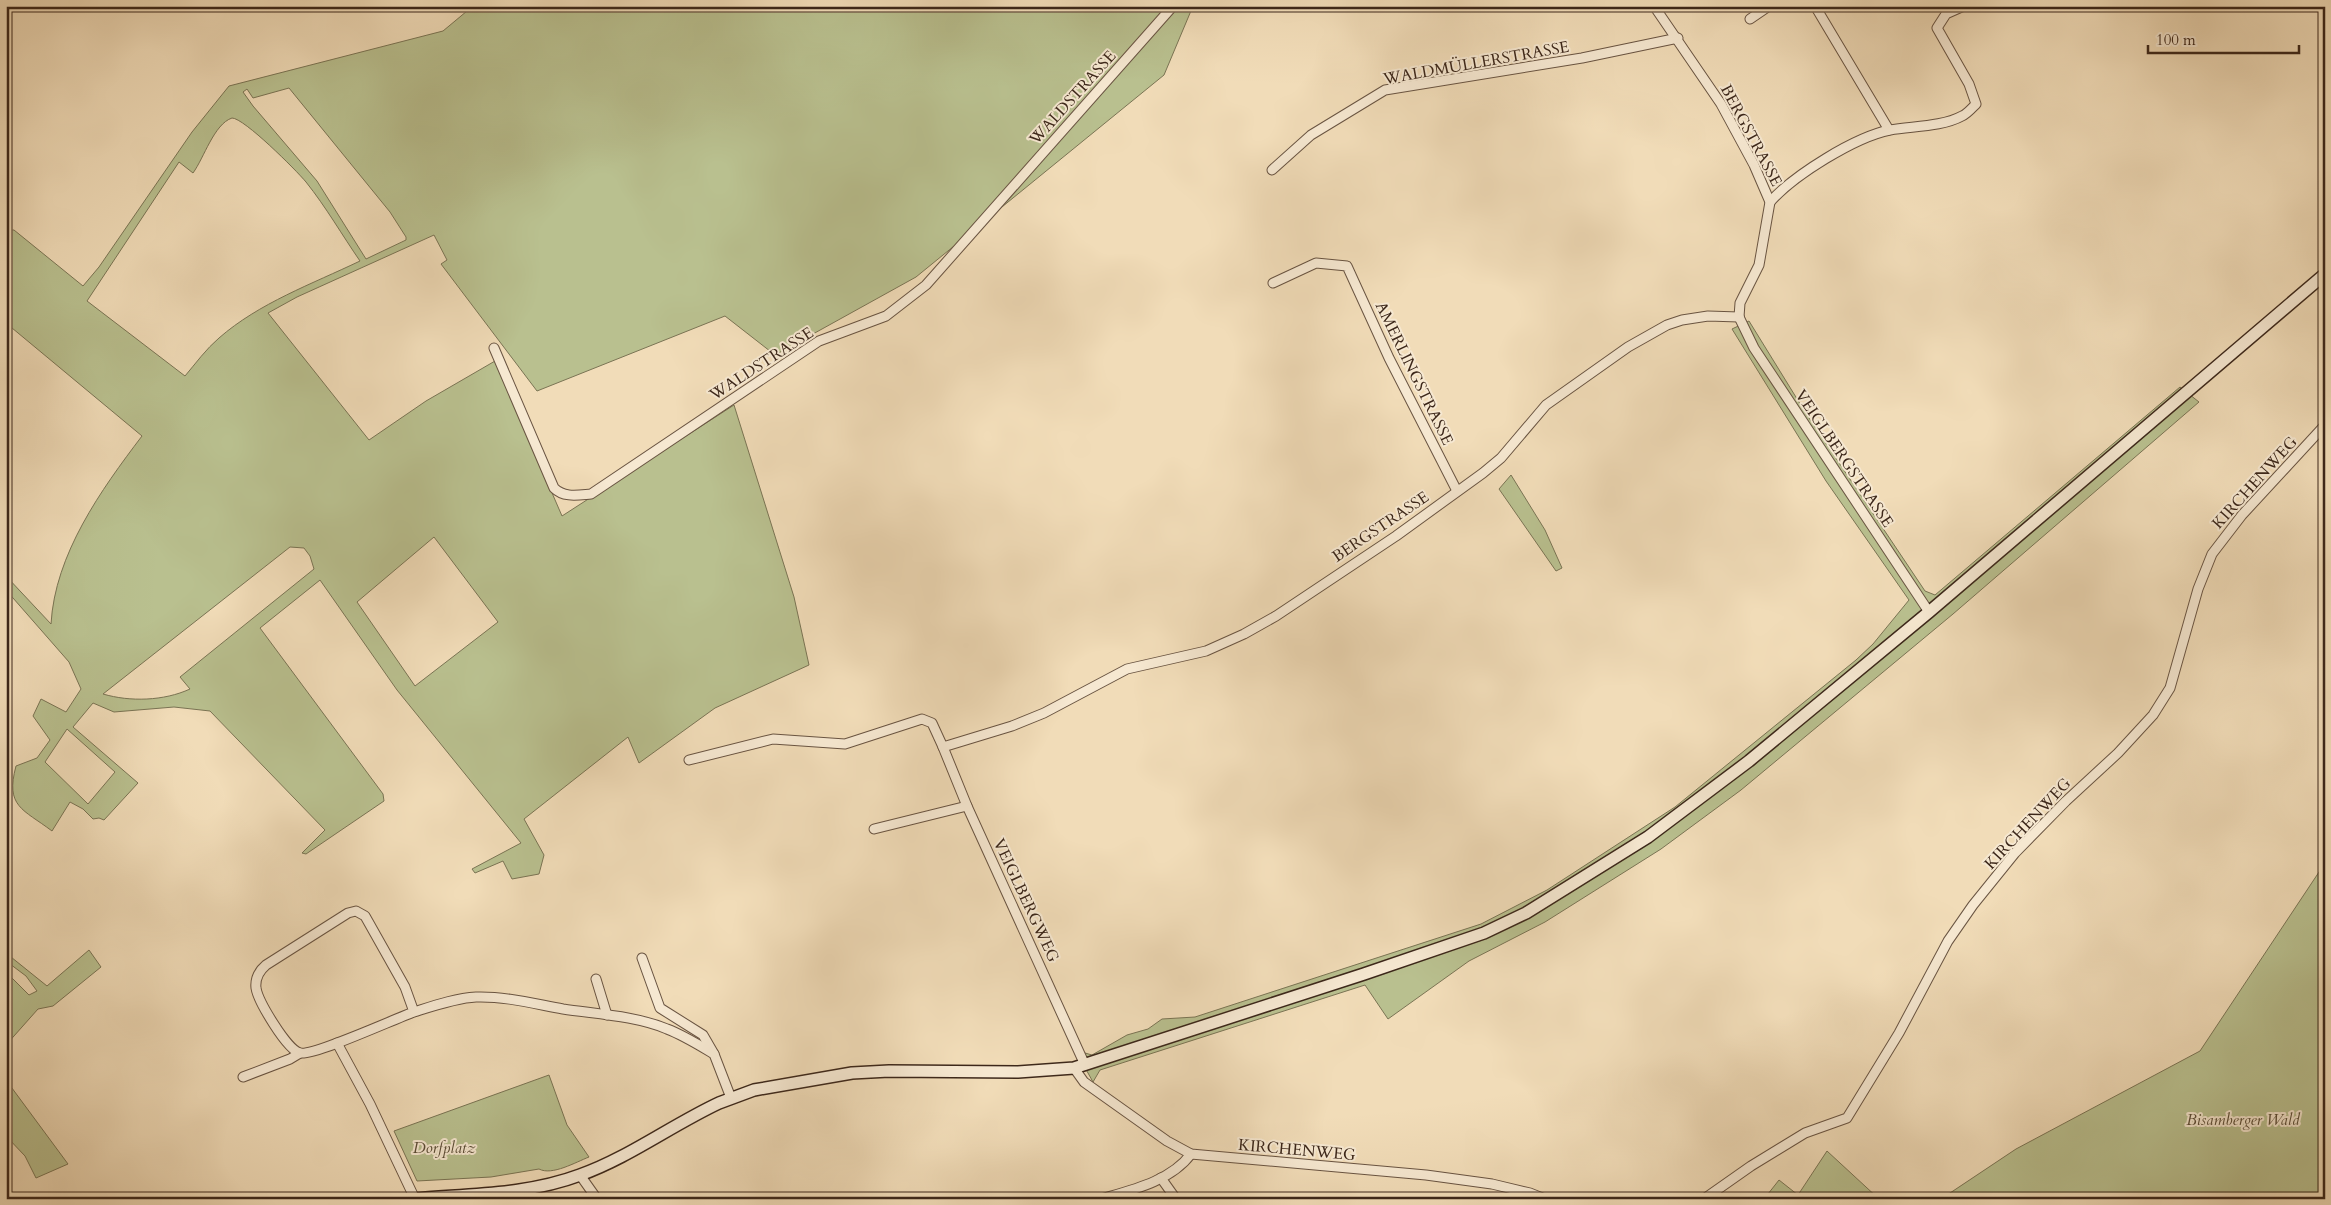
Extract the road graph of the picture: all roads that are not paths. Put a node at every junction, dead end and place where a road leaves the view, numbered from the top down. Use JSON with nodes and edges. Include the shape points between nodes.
{"nodes":[{"id":1,"x":1173,"y":6,"type":"edge"},
{"id":2,"x":1654,"y":6,"type":"edge"},
{"id":3,"x":1769,"y":6,"type":"edge"},
{"id":4,"x":1815,"y":6,"type":"edge"},
{"id":5,"x":1964,"y":6,"type":"edge"},
{"id":6,"x":1750,"y":19,"type":"dead end"},
{"id":7,"x":1678,"y":38,"type":"junction"},
{"id":8,"x":1889,"y":130,"type":"junction"},
{"id":9,"x":1272,"y":170,"type":"dead end"},
{"id":10,"x":1770,"y":202,"type":"junction"},
{"id":11,"x":2325,"y":274,"type":"edge"},
{"id":12,"x":1273,"y":282,"type":"dead end"},
{"id":13,"x":1739,"y":318,"type":"junction"},
{"id":14,"x":494,"y":348,"type":"dead end"},
{"id":15,"x":2325,"y":425,"type":"edge"},
{"id":16,"x":1458,"y":491,"type":"junction"},
{"id":17,"x":1929,"y":612,"type":"junction"},
{"id":18,"x":943,"y":747,"type":"junction"},
{"id":19,"x":689,"y":760,"type":"dead end"},
{"id":20,"x":967,"y":806,"type":"junction"},
{"id":21,"x":874,"y":829,"type":"dead end"},
{"id":22,"x":642,"y":958,"type":"dead end"},
{"id":23,"x":596,"y":979,"type":"dead end"},
{"id":24,"x":414,"y":1012,"type":"junction"},
{"id":25,"x":607,"y":1015,"type":"junction"},
{"id":26,"x":337,"y":1043,"type":"junction"},
{"id":27,"x":300,"y":1053,"type":"junction"},
{"id":28,"x":714,"y":1054,"type":"junction"},
{"id":29,"x":1080,"y":1066,"type":"junction"},
{"id":30,"x":243,"y":1077,"type":"dead end"},
{"id":31,"x":731,"y":1098,"type":"junction"},
{"id":32,"x":1191,"y":1154,"type":"junction"},
{"id":33,"x":580,"y":1175,"type":"junction"},
{"id":34,"x":1161,"y":1178,"type":"junction"},
{"id":35,"x":414,"y":1199,"type":"edge"},
{"id":36,"x":597,"y":1199,"type":"edge"},
{"id":37,"x":1101,"y":1199,"type":"edge"},
{"id":38,"x":1176,"y":1199,"type":"edge"},
{"id":39,"x":1545,"y":1199,"type":"edge"},
{"id":40,"x":1704,"y":1199,"type":"edge"}],
"edges":[{"from":1,"to":14,"type":"street","name":"WALDSTRASSE","via":[[926,285],[886,316],[819,341],[591,494],[569,495],[554,488]]},
{"from":2,"to":7,"type":"street","name":"BERGSTRASSE"},
{"from":3,"to":6,"type":"street"},
{"from":4,"to":8,"type":"street"},
{"from":5,"to":8,"type":"street","via":[[1946,14],[1938,28],[1969,84],[1976,104],[1962,116],[1921,127]]},
{"from":7,"to":9,"type":"street","name":"WALDMÜLLERSTRASSE","via":[[1582,58],[1385,90],[1311,135]]},
{"from":7,"to":10,"type":"street","name":"BERGSTRASSE","via":[[1729,118]]},
{"from":8,"to":10,"type":"street","via":[[1831,155],[1780,190]]},
{"from":10,"to":13,"type":"street","name":"BERGSTRASSE","via":[[1759,265],[1740,303]]},
{"from":11,"to":17,"type":"main road"},
{"from":12,"to":16,"type":"street","name":"AMERLINGSTRASSE","via":[[1316,263],[1347,266],[1389,358]]},
{"from":13,"to":16,"type":"street","name":"BERGSTRASSE","via":[[1708,316],[1682,320],[1628,347],[1553,399],[1494,464]]},
{"from":13,"to":17,"type":"street","name":"VEIGLBERGSTRASSE","via":[[1754,348]]},
{"from":15,"to":40,"type":"street","name":"KIRCHENWEG","via":[[2242,515],[2212,554],[2198,589],[2170,688],[2153,715],[2118,754],[2016,853],[1973,906],[1948,941],[1899,1034],[1847,1118],[1805,1133]]},
{"from":16,"to":18,"type":"street","name":"BERGSTRASSE","via":[[1283,612],[1244,634],[1206,651],[1127,669],[1036,716]]},
{"from":17,"to":29,"type":"main road","via":[[1691,806],[1610,862],[1526,913],[1484,933]]},
{"from":18,"to":19,"type":"street","via":[[932,723],[922,719],[845,744],[768,739]]},
{"from":18,"to":20,"type":"street","name":"VEIGLBERGWEG"},
{"from":20,"to":21,"type":"street"},
{"from":20,"to":29,"type":"street","name":"VEIGLBERGWEG"},
{"from":22,"to":28,"type":"street","via":[[660,1008],[703,1035]]},
{"from":23,"to":25,"type":"street"},
{"from":24,"to":25,"type":"street","via":[[470,998],[512,1000]]},
{"from":24,"to":26,"type":"street"},
{"from":24,"to":27,"type":"street","via":[[405,987],[365,916],[351,912],[266,965],[257,977],[256,990],[278,1030],[288,1046]]},
{"from":25,"to":28,"type":"street","via":[[668,1029]]},
{"from":26,"to":27,"type":"street"},
{"from":26,"to":35,"type":"street","via":[[370,1104]]},
{"from":27,"to":30,"type":"street"},
{"from":28,"to":31,"type":"street"},
{"from":29,"to":31,"type":"main road","via":[[1018,1072],[859,1072],[783,1084]]},
{"from":29,"to":32,"type":"street","name":"KIRCHENWEG","via":[[1084,1082],[1167,1141]]},
{"from":31,"to":33,"type":"main road"},
{"from":32,"to":34,"type":"street","via":[[1178,1168]]},
{"from":32,"to":39,"type":"street","name":"KIRCHENWEG","via":[[1433,1176],[1492,1184]]},
{"from":33,"to":35,"type":"main road","via":[[513,1190]]},
{"from":33,"to":36,"type":"street"},
{"from":34,"to":37,"type":"street"},
{"from":34,"to":38,"type":"street"}]}
